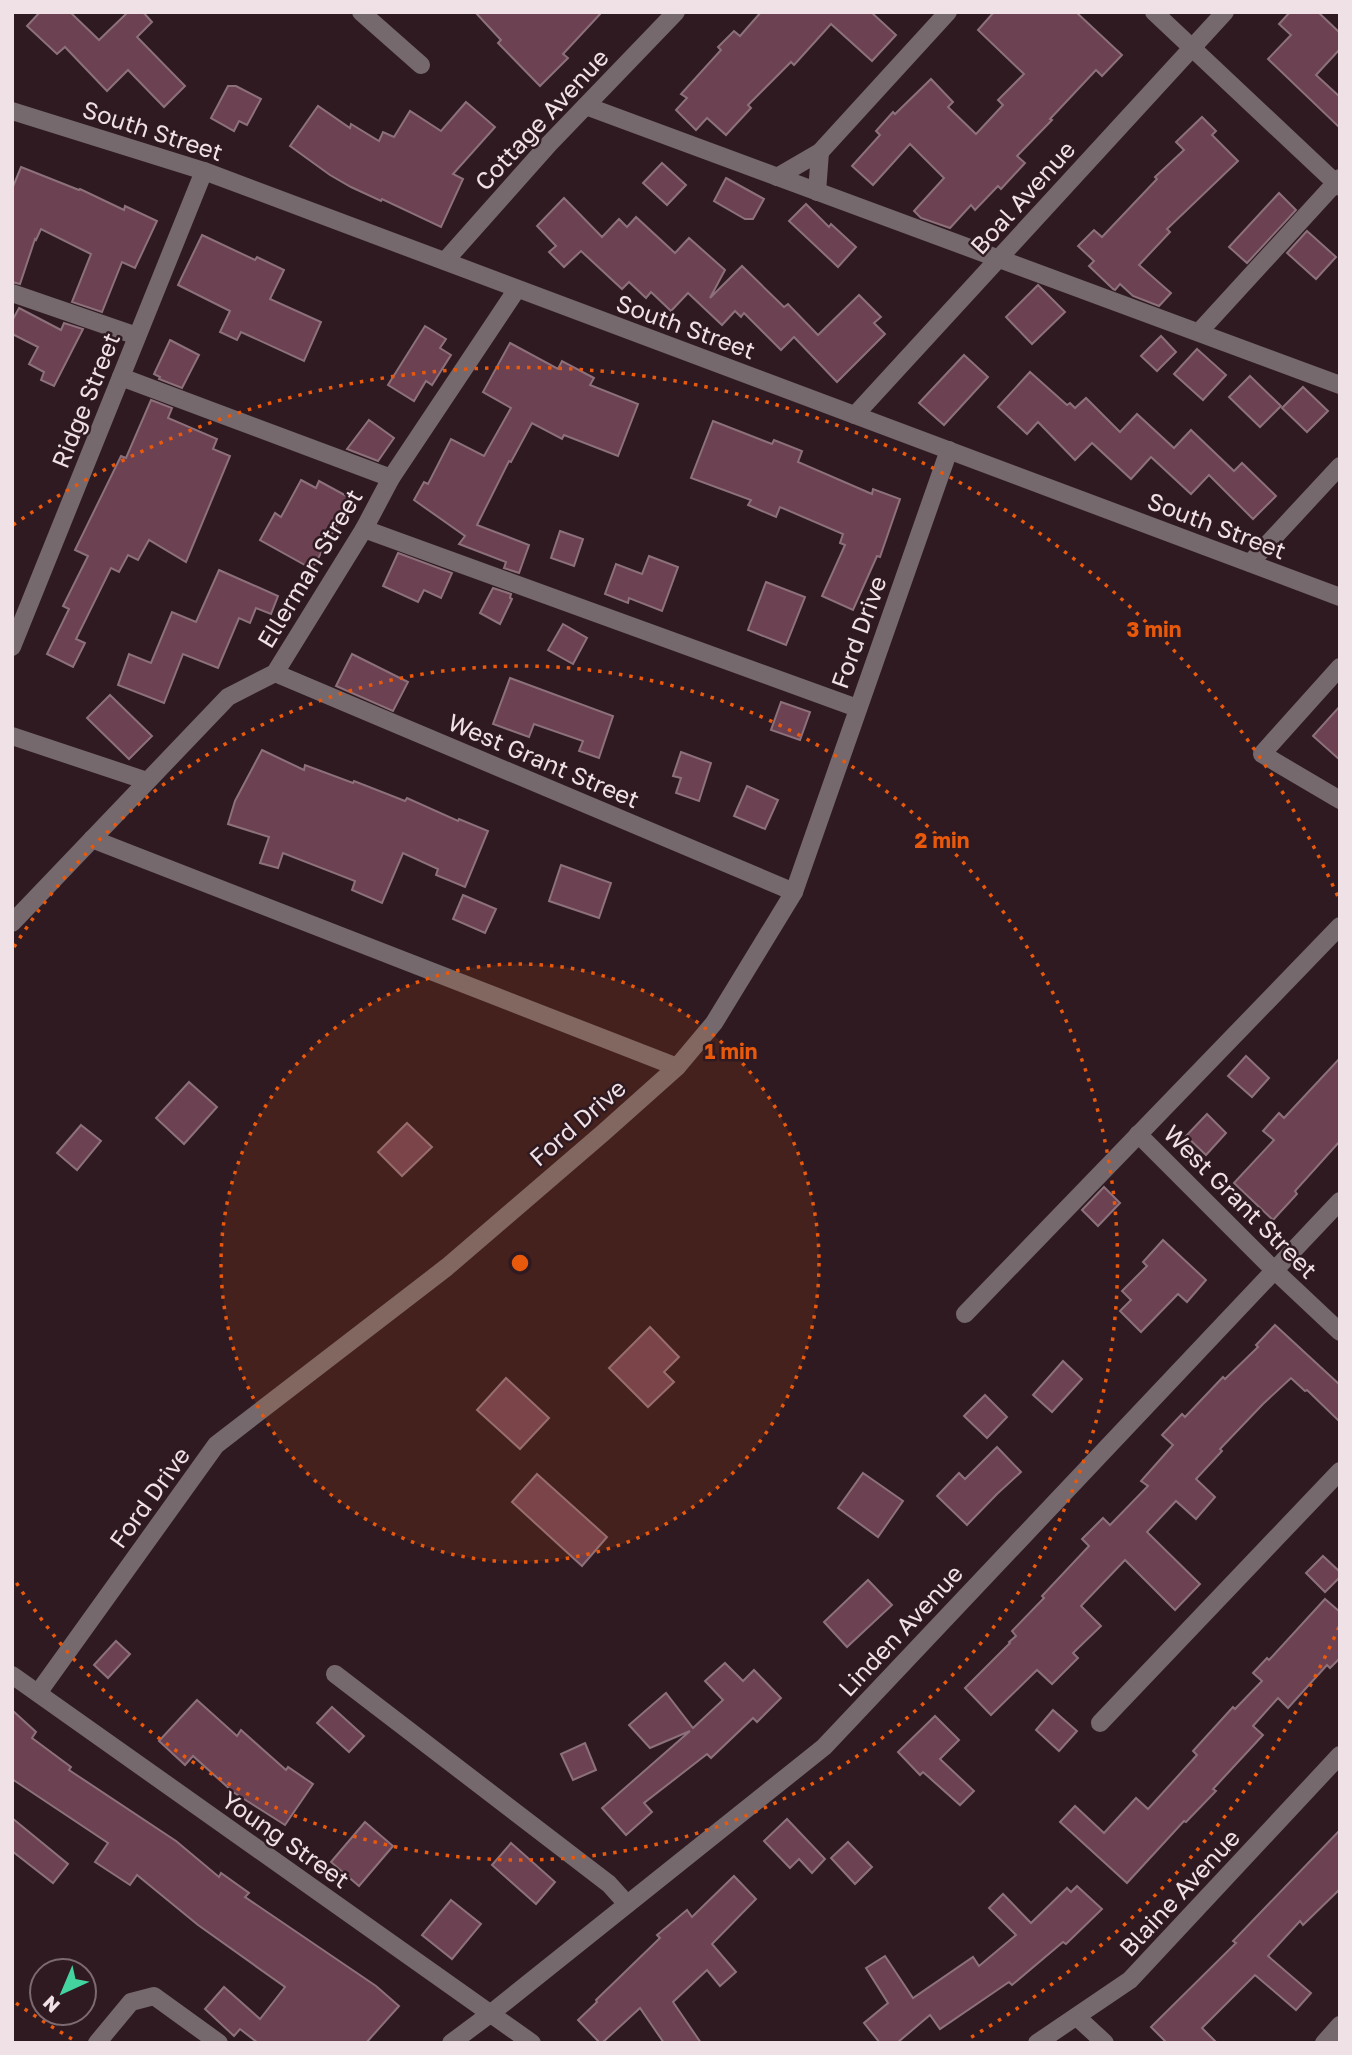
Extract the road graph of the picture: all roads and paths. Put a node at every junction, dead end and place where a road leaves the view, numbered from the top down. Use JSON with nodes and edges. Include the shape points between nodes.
{"nodes":[{"id":1,"x":361,"y":12,"type":"edge"},
{"id":2,"x":676,"y":12,"type":"edge"},
{"id":3,"x":948,"y":12,"type":"edge"},
{"id":4,"x":1154,"y":12,"type":"edge"},
{"id":5,"x":1224,"y":12,"type":"edge"},
{"id":6,"x":1191,"y":48,"type":"junction"},
{"id":7,"x":421,"y":65,"type":"dead end"},
{"id":8,"x":586,"y":106,"type":"junction"},
{"id":9,"x":12,"y":111,"type":"edge"},
{"id":10,"x":820,"y":152,"type":"junction"},
{"id":11,"x":204,"y":171,"type":"junction"},
{"id":12,"x":777,"y":177,"type":"junction"},
{"id":13,"x":1338,"y":182,"type":"edge"},
{"id":14,"x":817,"y":192,"type":"junction"},
{"id":15,"x":998,"y":259,"type":"junction"},
{"id":16,"x":445,"y":261,"type":"junction"},
{"id":17,"x":517,"y":289,"type":"junction"},
{"id":18,"x":12,"y":293,"type":"edge"},
{"id":19,"x":1199,"y":332,"type":"junction"},
{"id":20,"x":137,"y":336,"type":"junction"},
{"id":21,"x":121,"y":377,"type":"junction"},
{"id":22,"x":1340,"y":385,"type":"edge"},
{"id":23,"x":855,"y":415,"type":"junction"},
{"id":24,"x":949,"y":450,"type":"junction"},
{"id":25,"x":1340,"y":466,"type":"edge"},
{"id":26,"x":391,"y":478,"type":"junction"},
{"id":27,"x":363,"y":529,"type":"junction"},
{"id":28,"x":1250,"y":563,"type":"junction"},
{"id":29,"x":1340,"y":597,"type":"edge"},
{"id":30,"x":12,"y":648,"type":"edge"},
{"id":31,"x":1340,"y":667,"type":"edge"},
{"id":32,"x":275,"y":673,"type":"junction"},
{"id":33,"x":857,"y":708,"type":"junction"},
{"id":34,"x":12,"y":736,"type":"edge"},
{"id":35,"x":147,"y":781,"type":"junction"},
{"id":36,"x":1340,"y":800,"type":"edge"},
{"id":37,"x":92,"y":839,"type":"junction"},
{"id":38,"x":793,"y":891,"type":"junction"},
{"id":39,"x":12,"y":923,"type":"edge"},
{"id":40,"x":1340,"y":926,"type":"edge"},
{"id":41,"x":677,"y":1067,"type":"junction"},
{"id":42,"x":1138,"y":1134,"type":"junction"},
{"id":43,"x":1340,"y":1201,"type":"edge"},
{"id":44,"x":1274,"y":1270,"type":"junction"},
{"id":45,"x":965,"y":1314,"type":"dead end"},
{"id":46,"x":1340,"y":1332,"type":"edge"},
{"id":47,"x":1340,"y":1471,"type":"edge"},
{"id":48,"x":335,"y":1674,"type":"dead end"},
{"id":49,"x":12,"y":1675,"type":"edge"},
{"id":50,"x":38,"y":1693,"type":"junction"},
{"id":51,"x":1100,"y":1723,"type":"dead end"},
{"id":52,"x":1340,"y":1755,"type":"edge"},
{"id":53,"x":627,"y":1905,"type":"junction"},
{"id":54,"x":490,"y":2014,"type":"junction"},
{"id":55,"x":1077,"y":2017,"type":"junction"},
{"id":56,"x":1340,"y":2025,"type":"edge"},
{"id":57,"x":97,"y":2043,"type":"edge"},
{"id":58,"x":219,"y":2043,"type":"edge"},
{"id":59,"x":451,"y":2043,"type":"edge"},
{"id":60,"x":531,"y":2043,"type":"edge"},
{"id":61,"x":1037,"y":2043,"type":"edge"},
{"id":62,"x":1105,"y":2043,"type":"edge"},
{"id":63,"x":1324,"y":2043,"type":"edge"}],
"edges":[{"from":1,"to":7,"type":"street"},
{"from":2,"to":8,"type":"street","name":"Cottage Avenue"},
{"from":3,"to":10,"type":"street"},
{"from":4,"to":6,"type":"street"},
{"from":5,"to":6,"type":"street","name":"Boal Avenue"},
{"from":6,"to":13,"type":"street"},
{"from":6,"to":15,"type":"street","name":"Boal Avenue"},
{"from":8,"to":12,"type":"street"},
{"from":8,"to":16,"type":"street","name":"Cottage Avenue"},
{"from":9,"to":11,"type":"street","name":"South Street"},
{"from":10,"to":12,"type":"street"},
{"from":10,"to":14,"type":"street"},
{"from":11,"to":16,"type":"street","name":"South Street"},
{"from":11,"to":20,"type":"street","name":"Ridge Street"},
{"from":12,"to":14,"type":"street"},
{"from":13,"to":19,"type":"street"},
{"from":14,"to":15,"type":"street"},
{"from":15,"to":19,"type":"street"},
{"from":15,"to":23,"type":"street","name":"Boal Avenue"},
{"from":16,"to":17,"type":"street","name":"South Street"},
{"from":17,"to":23,"type":"street","name":"South Street"},
{"from":17,"to":26,"type":"street","name":"Ellerman Street"},
{"from":18,"to":20,"type":"street"},
{"from":19,"to":22,"type":"street"},
{"from":20,"to":21,"type":"street","name":"Ridge Street"},
{"from":21,"to":26,"type":"street"},
{"from":21,"to":30,"type":"street","name":"Ridge Street"},
{"from":23,"to":24,"type":"street","name":"South Street"},
{"from":24,"to":28,"type":"street","name":"South Street"},
{"from":24,"to":33,"type":"street","name":"Ford Drive"},
{"from":25,"to":28,"type":"street"},
{"from":26,"to":27,"type":"street","name":"Ellerman Street"},
{"from":27,"to":32,"type":"street","name":"Ellerman Street"},
{"from":27,"to":33,"type":"street"},
{"from":28,"to":29,"type":"street","name":"South Street"},
{"from":31,"to":36,"type":"street","via":[[1262,754]]},
{"from":32,"to":35,"type":"street","name":"Ellerman Street","via":[[228,697]]},
{"from":32,"to":38,"type":"street","name":"West Grant Street"},
{"from":33,"to":38,"type":"street","name":"Ford Drive"},
{"from":34,"to":35,"type":"street"},
{"from":35,"to":37,"type":"street","name":"Ellerman Street"},
{"from":37,"to":39,"type":"street","name":"Ellerman Street"},
{"from":37,"to":41,"type":"street"},
{"from":38,"to":41,"type":"street","name":"Ford Drive","via":[[714,1023]]},
{"from":40,"to":42,"type":"street"},
{"from":41,"to":50,"type":"street","name":"Ford Drive","via":[[447,1267],[216,1445]]},
{"from":42,"to":44,"type":"street","name":"West Grant Street"},
{"from":42,"to":45,"type":"street"},
{"from":43,"to":44,"type":"street","name":"Linden Avenue"},
{"from":44,"to":46,"type":"street","name":"West Grant Street"},
{"from":44,"to":53,"type":"street","name":"Linden Avenue","via":[[824,1747]]},
{"from":47,"to":51,"type":"street"},
{"from":48,"to":53,"type":"street","via":[[609,1884]]},
{"from":49,"to":50,"type":"street","name":"Young Street"},
{"from":50,"to":54,"type":"street","name":"Young Street"},
{"from":52,"to":55,"type":"street","name":"Blaine Avenue","via":[[1130,1980]]},
{"from":53,"to":54,"type":"street","name":"Linden Avenue"},
{"from":54,"to":59,"type":"street","name":"Linden Avenue"},
{"from":54,"to":60,"type":"street","name":"Young Street"},
{"from":55,"to":61,"type":"street","name":"Blaine Avenue"},
{"from":55,"to":62,"type":"street"},
{"from":56,"to":63,"type":"street"},
{"from":57,"to":58,"type":"street","via":[[131,2002],[154,1996]]}]}
